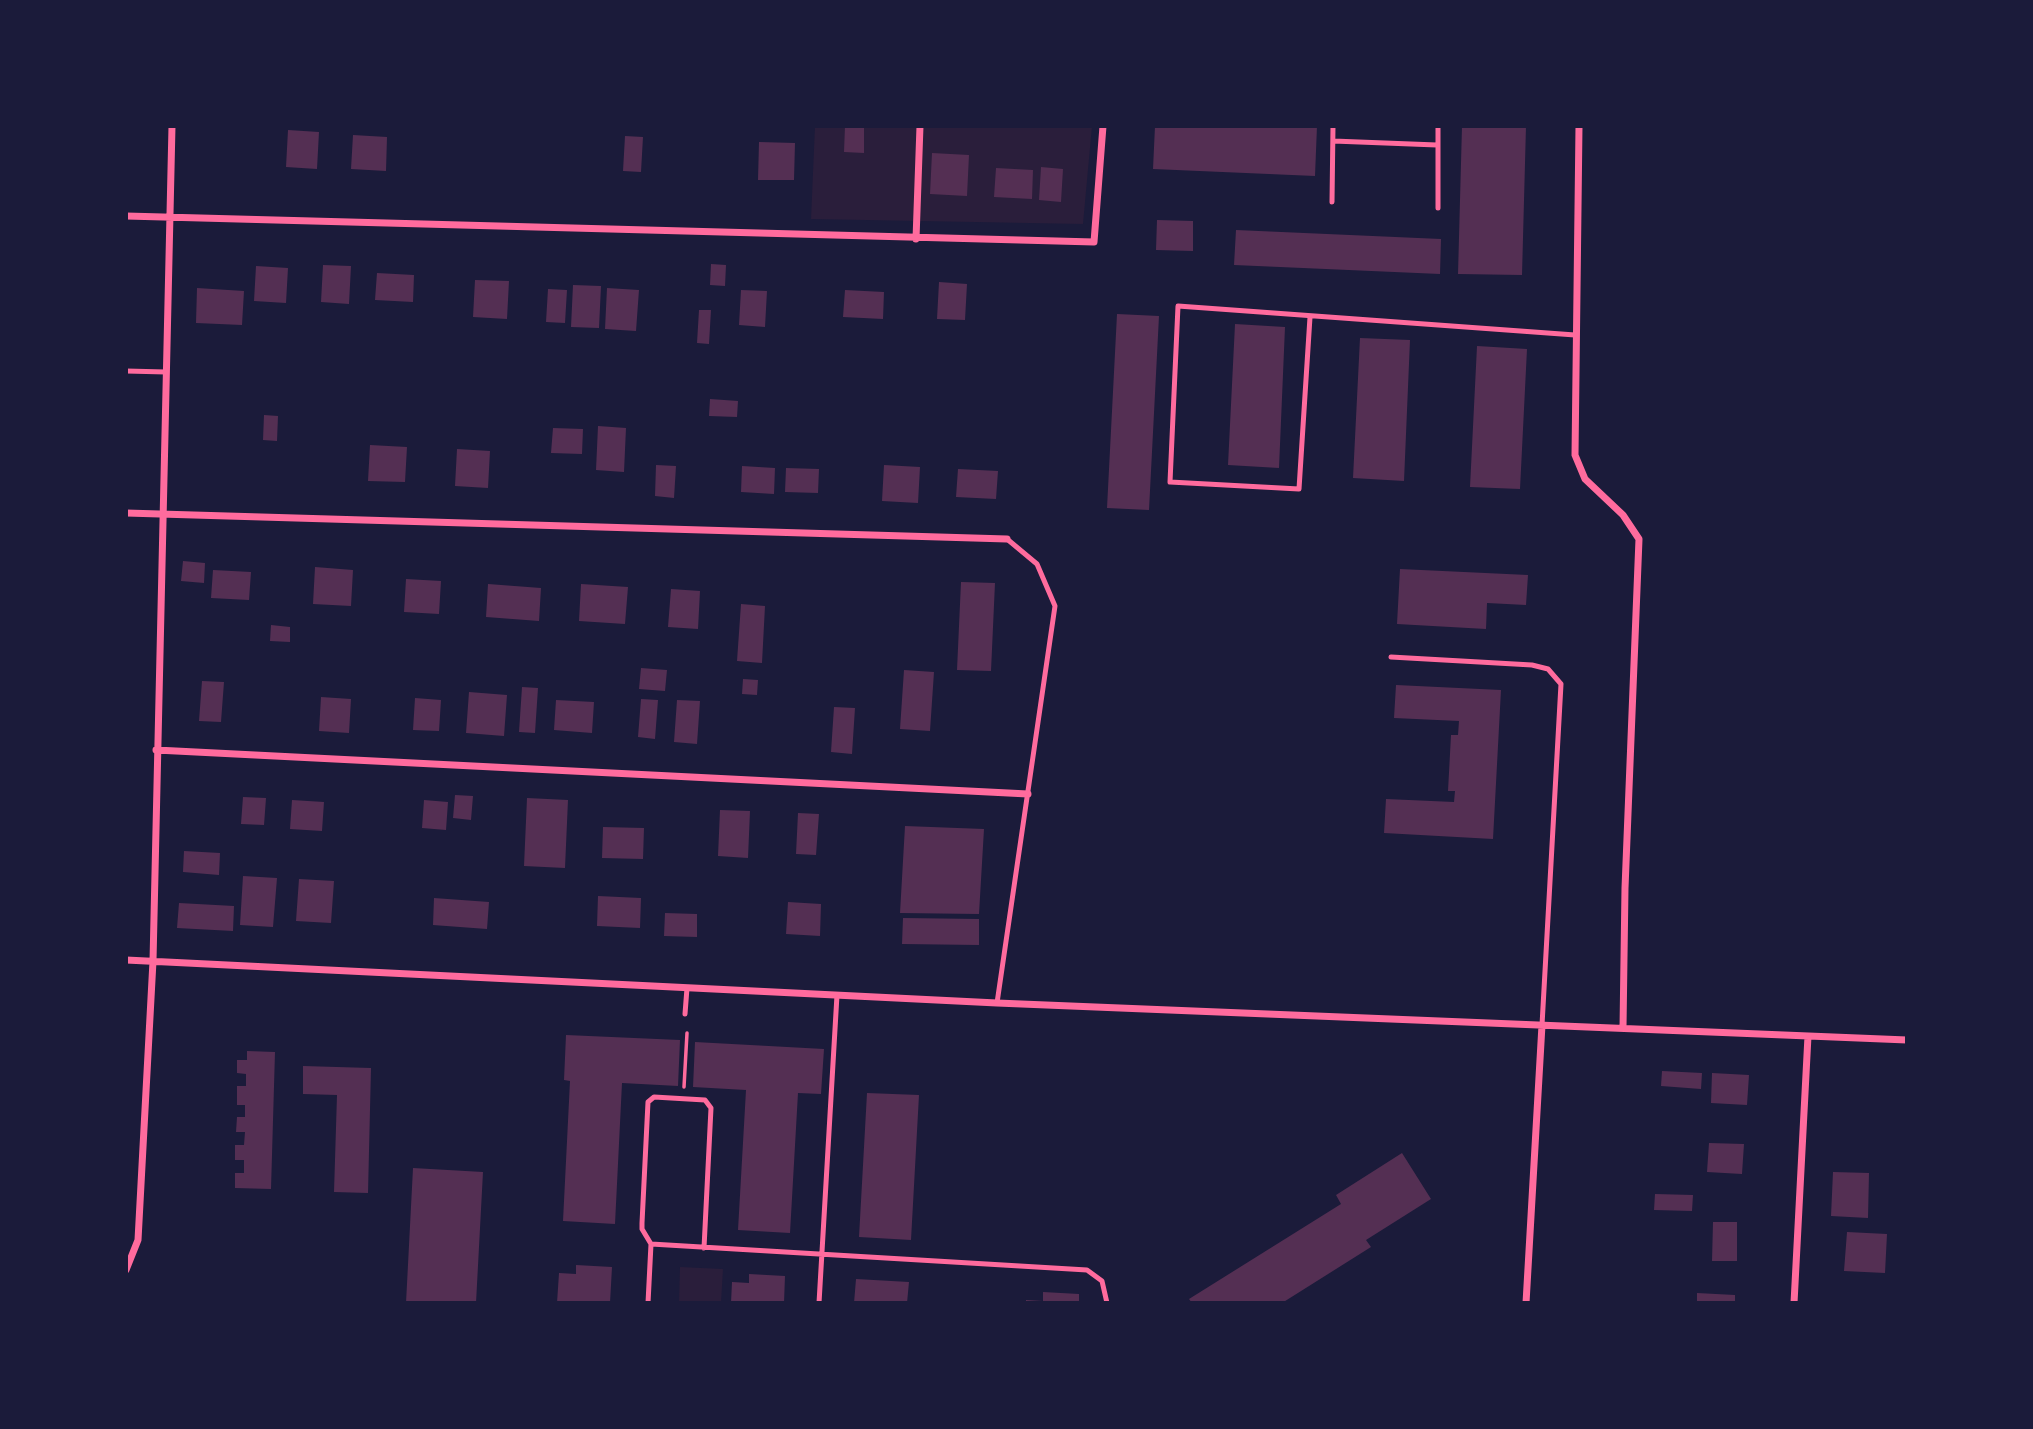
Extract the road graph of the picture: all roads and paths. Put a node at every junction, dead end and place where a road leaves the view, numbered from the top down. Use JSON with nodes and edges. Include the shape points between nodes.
{"nodes":[{"id":1,"x":172,"y":126,"type":"edge"},
{"id":2,"x":920,"y":126,"type":"edge"},
{"id":3,"x":1103,"y":126,"type":"edge"},
{"id":4,"x":1334,"y":126,"type":"edge"},
{"id":5,"x":1438,"y":126,"type":"edge"},
{"id":6,"x":1579,"y":126,"type":"edge"},
{"id":7,"x":1333,"y":141,"type":"junction"},
{"id":8,"x":1437,"y":145,"type":"junction"},
{"id":9,"x":1332,"y":202,"type":"dead end"},
{"id":10,"x":1438,"y":208,"type":"dead end"},
{"id":11,"x":126,"y":216,"type":"edge"},
{"id":12,"x":170,"y":217,"type":"junction"},
{"id":13,"x":916,"y":239,"type":"junction"},
{"id":14,"x":1310,"y":317,"type":"junction"},
{"id":15,"x":1575,"y":335,"type":"junction"},
{"id":16,"x":126,"y":371,"type":"edge"},
{"id":17,"x":166,"y":372,"type":"junction"},
{"id":18,"x":126,"y":513,"type":"edge"},
{"id":19,"x":163,"y":514,"type":"junction"},
{"id":20,"x":1007,"y":539,"type":"joint"},
{"id":21,"x":1391,"y":657,"type":"dead end"},
{"id":22,"x":156,"y":750,"type":"junction"},
{"id":23,"x":1028,"y":794,"type":"junction"},
{"id":24,"x":126,"y":960,"type":"edge"},
{"id":25,"x":153,"y":961,"type":"junction"},
{"id":26,"x":687,"y":988,"type":"junction"},
{"id":27,"x":837,"y":995,"type":"junction"},
{"id":28,"x":997,"y":1003,"type":"junction"},
{"id":29,"x":685,"y":1014,"type":"dead end"},
{"id":30,"x":1542,"y":1025,"type":"junction"},
{"id":31,"x":1623,"y":1028,"type":"junction"},
{"id":32,"x":687,"y":1033,"type":"dead end"},
{"id":33,"x":1808,"y":1036,"type":"junction"},
{"id":34,"x":1907,"y":1040,"type":"edge"},
{"id":35,"x":684,"y":1099,"type":"junction"},
{"id":36,"x":651,"y":1244,"type":"junction"},
{"id":37,"x":704,"y":1248,"type":"junction"},
{"id":38,"x":822,"y":1255,"type":"junction"},
{"id":39,"x":126,"y":1270,"type":"edge"},
{"id":40,"x":648,"y":1303,"type":"edge"},
{"id":41,"x":819,"y":1303,"type":"edge"},
{"id":42,"x":1107,"y":1303,"type":"edge"},
{"id":43,"x":1527,"y":1303,"type":"edge"},
{"id":44,"x":1794,"y":1303,"type":"edge"}],
"edges":[{"from":1,"to":12,"type":"street"},
{"from":2,"to":13,"type":"street"},
{"from":3,"to":13,"type":"street","via":[[1094,242]]},
{"from":4,"to":7,"type":"lane"},
{"from":5,"to":8,"type":"lane"},
{"from":6,"to":15,"type":"street"},
{"from":7,"to":8,"type":"lane"},
{"from":7,"to":9,"type":"lane"},
{"from":8,"to":10,"type":"lane"},
{"from":11,"to":12,"type":"street"},
{"from":12,"to":13,"type":"street"},
{"from":12,"to":17,"type":"street"},
{"from":14,"to":14,"type":"lane","via":[[1178,306],[1170,482],[1298,489]]},
{"from":14,"to":15,"type":"lane"},
{"from":15,"to":31,"type":"street","via":[[1575,455],[1585,479],[1623,515],[1639,539]]},
{"from":16,"to":17,"type":"lane"},
{"from":17,"to":19,"type":"street"},
{"from":18,"to":19,"type":"street"},
{"from":19,"to":20,"type":"street"},
{"from":19,"to":22,"type":"street"},
{"from":20,"to":23,"type":"lane","via":[[1037,564],[1055,606]]},
{"from":21,"to":30,"type":"lane","via":[[1532,664],[1548,669],[1560,684]]},
{"from":22,"to":23,"type":"street"},
{"from":22,"to":25,"type":"street"},
{"from":23,"to":28,"type":"lane"},
{"from":24,"to":25,"type":"street"},
{"from":25,"to":26,"type":"street"},
{"from":25,"to":39,"type":"street","via":[[138,1240]]},
{"from":26,"to":27,"type":"street"},
{"from":26,"to":29,"type":"lane"},
{"from":27,"to":28,"type":"street"},
{"from":27,"to":38,"type":"lane"},
{"from":28,"to":30,"type":"street"},
{"from":30,"to":31,"type":"street"},
{"from":30,"to":43,"type":"street"},
{"from":31,"to":33,"type":"street"},
{"from":32,"to":35,"type":"path"},
{"from":33,"to":34,"type":"street"},
{"from":33,"to":44,"type":"street"},
{"from":35,"to":36,"type":"lane","via":[[654,1097],[648,1102],[642,1229]]},
{"from":35,"to":37,"type":"lane","via":[[705,1100],[711,1108]]},
{"from":36,"to":37,"type":"lane"},
{"from":36,"to":40,"type":"lane"},
{"from":37,"to":38,"type":"lane"},
{"from":38,"to":41,"type":"lane"},
{"from":38,"to":42,"type":"lane","via":[[1087,1270],[1102,1281]]}]}
